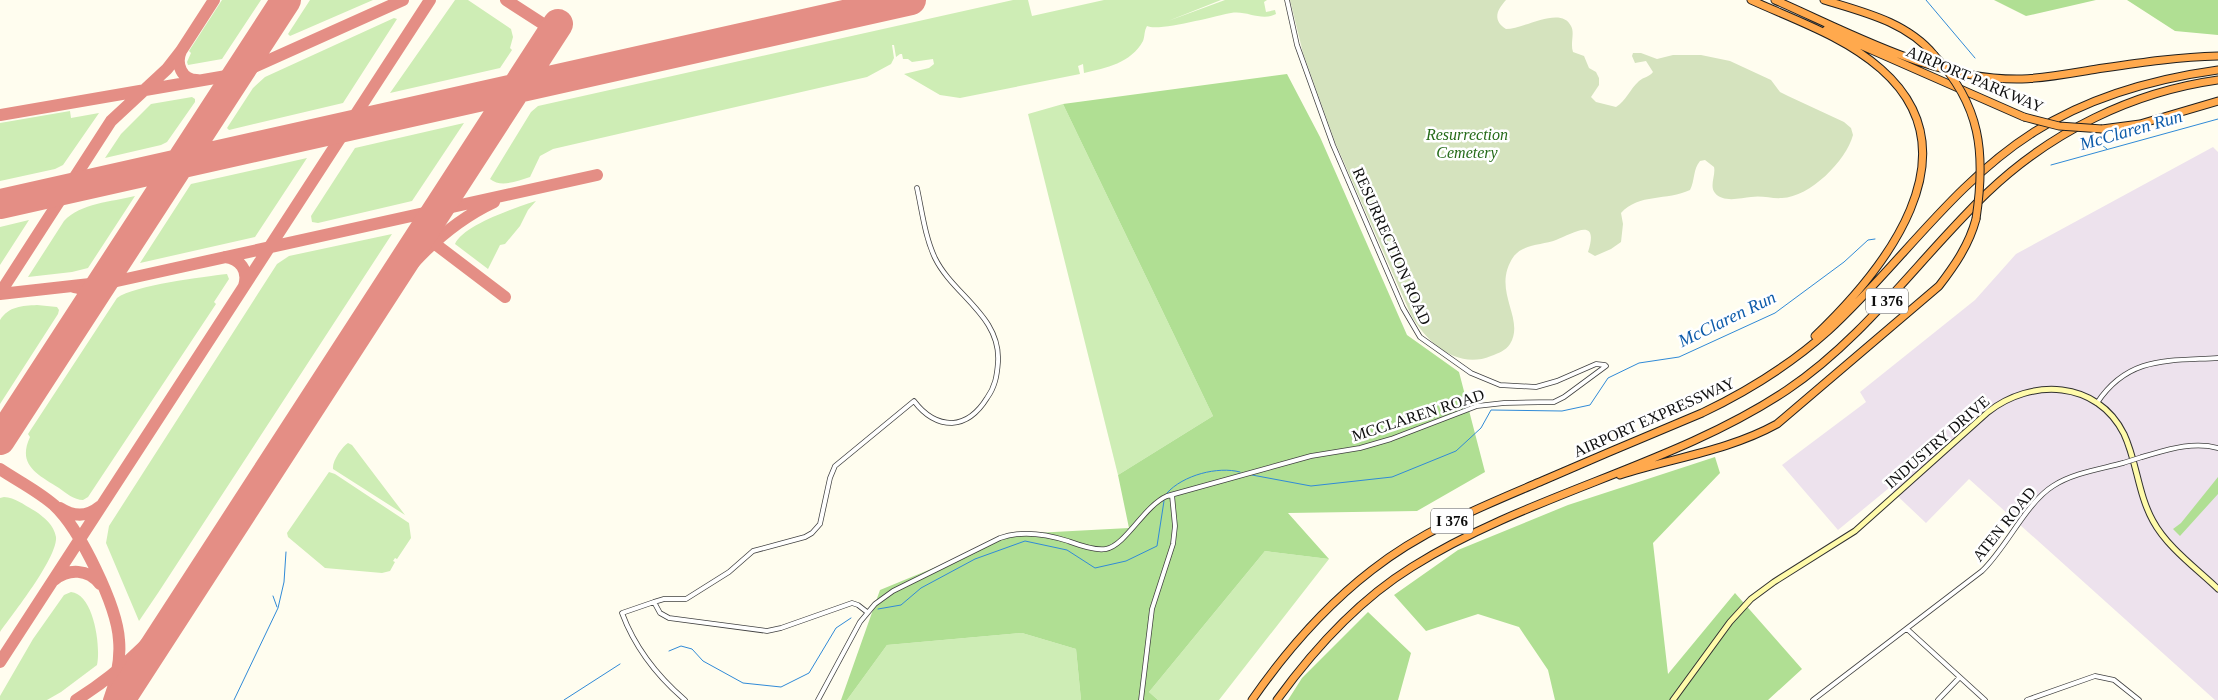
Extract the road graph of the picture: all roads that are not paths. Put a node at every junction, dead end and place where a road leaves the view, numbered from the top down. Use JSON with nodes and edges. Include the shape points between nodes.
{"nodes":[{"id":1,"x":1287,"y":0,"type":"edge"},
{"id":2,"x":1751,"y":0,"type":"edge"},
{"id":3,"x":1760,"y":0,"type":"edge"},
{"id":4,"x":1775,"y":0,"type":"edge"},
{"id":5,"x":1824,"y":0,"type":"edge"},
{"id":6,"x":2218,"y":56,"type":"edge"},
{"id":7,"x":2218,"y":70,"type":"edge"},
{"id":8,"x":2218,"y":80,"type":"edge"},
{"id":9,"x":2218,"y":102,"type":"edge"},
{"id":10,"x":917,"y":188,"type":"dead end"},
{"id":11,"x":2218,"y":358,"type":"edge"},
{"id":12,"x":1606,"y":366,"type":"joint"},
{"id":13,"x":1757,"y":384,"type":"junction"},
{"id":14,"x":2097,"y":403,"type":"junction"},
{"id":15,"x":2218,"y":448,"type":"edge"},
{"id":16,"x":1172,"y":495,"type":"junction"},
{"id":17,"x":1538,"y":506,"type":"junction"},
{"id":18,"x":2218,"y":589,"type":"edge"},
{"id":19,"x":654,"y":602,"type":"junction"},
{"id":20,"x":867,"y":612,"type":"junction"},
{"id":21,"x":1907,"y":629,"type":"junction"},
{"id":22,"x":1959,"y":678,"type":"junction"},
{"id":23,"x":685,"y":700,"type":"edge"},
{"id":24,"x":818,"y":700,"type":"edge"},
{"id":25,"x":1141,"y":700,"type":"edge"},
{"id":26,"x":1250,"y":700,"type":"edge"},
{"id":27,"x":1276,"y":700,"type":"edge"},
{"id":28,"x":1673,"y":700,"type":"edge"},
{"id":29,"x":1814,"y":700,"type":"edge"},
{"id":30,"x":1938,"y":700,"type":"edge"},
{"id":31,"x":1984,"y":700,"type":"edge"},
{"id":32,"x":2027,"y":700,"type":"edge"},
{"id":33,"x":2139,"y":700,"type":"edge"}],
"edges":[{"from":1,"to":12,"type":"street","name":"RESURRECTION ROAD","via":[[1297,44],[1337,153],[1403,308],[1420,337],[1471,373],[1500,385],[1536,387],[1596,364]]},
{"from":2,"to":13,"type":"highway","via":[[1841,42],[1867,58],[1899,86],[1917,122],[1923,160],[1921,180],[1909,215],[1868,279],[1804,348]]},
{"from":3,"to":9,"type":"highway","name":"AIRPORT PARKWAY","bridge":true,"via":[[2024,117],[2059,126],[2102,129],[2140,124]]},
{"from":4,"to":6,"type":"highway","name":"AIRPORT PARKWAY","via":[[1878,45],[1942,69],[1972,76],[2043,78],[2159,60]]},
{"from":5,"to":17,"type":"highway","bridge":true,"via":[[1894,24],[1927,46],[1960,86],[1975,121],[1982,164],[1976,219],[1966,246],[1939,286],[1777,424],[1758,435],[1726,446],[1652,465]]},
{"from":7,"to":13,"type":"highway","name":"AIRPORT EXPRESSWAY","number":"I 376","via":[[2123,90],[2034,132],[1976,176],[1829,330]]},
{"from":8,"to":17,"type":"highway","number":"I 376","via":[[2179,87],[2141,99],[2095,118],[2045,146],[1989,192],[1844,345],[1813,371],[1751,412],[1712,432]]},
{"from":10,"to":19,"type":"street","via":[[935,258],[986,321],[997,345],[997,373],[989,396],[973,416],[954,423],[934,419],[914,401],[835,466],[821,521],[812,534],[753,551],[729,572],[686,599]]},
{"from":11,"to":14,"type":"street","via":[[2162,361],[2140,366],[2117,380]]},
{"from":12,"to":16,"type":"street","name":"MCCLAREN ROAD","via":[[1554,402],[1477,406],[1391,440],[1311,456]]},
{"from":13,"to":26,"type":"highway","name":"AIRPORT EXPRESSWAY","number":"I 376","via":[[1702,413],[1468,512],[1430,532],[1345,592],[1283,656]]},
{"from":14,"to":18,"type":"street","name":"INDUSTRY DRIVE","via":[[2123,434],[2156,527]]},
{"from":14,"to":28,"type":"street","name":"INDUSTRY DRIVE","via":[[2076,393],[2046,389],[2018,394],[1994,407],[1855,531],[1774,582],[1744,606]]},
{"from":15,"to":21,"type":"street","name":"ATEN ROAD","bridge":true,"via":[[2190,446],[2142,457],[2066,480],[2048,490],[1986,567]]},
{"from":16,"to":20,"type":"street","name":"MCCLAREN ROAD","via":[[1155,502],[1116,544],[1105,549],[1044,535],[1010,535],[893,591]]},
{"from":16,"to":25,"type":"street","via":[[1173,544],[1152,609]]},
{"from":17,"to":27,"type":"highway","number":"I 376","via":[[1451,544],[1388,584],[1324,641]]},
{"from":19,"to":20,"type":"street","via":[[660,613],[669,618],[760,630],[781,628],[852,604],[858,604]]},
{"from":19,"to":23,"type":"street","via":[[622,613],[648,661]]},
{"from":20,"to":24,"type":"street","name":"MCCLAREN ROAD"},
{"from":21,"to":22,"type":"street"},
{"from":21,"to":29,"type":"street","name":"ATEN ROAD"},
{"from":22,"to":30,"type":"street"},
{"from":22,"to":31,"type":"street"},
{"from":32,"to":33,"type":"street","via":[[2095,676],[2114,680]]}]}
